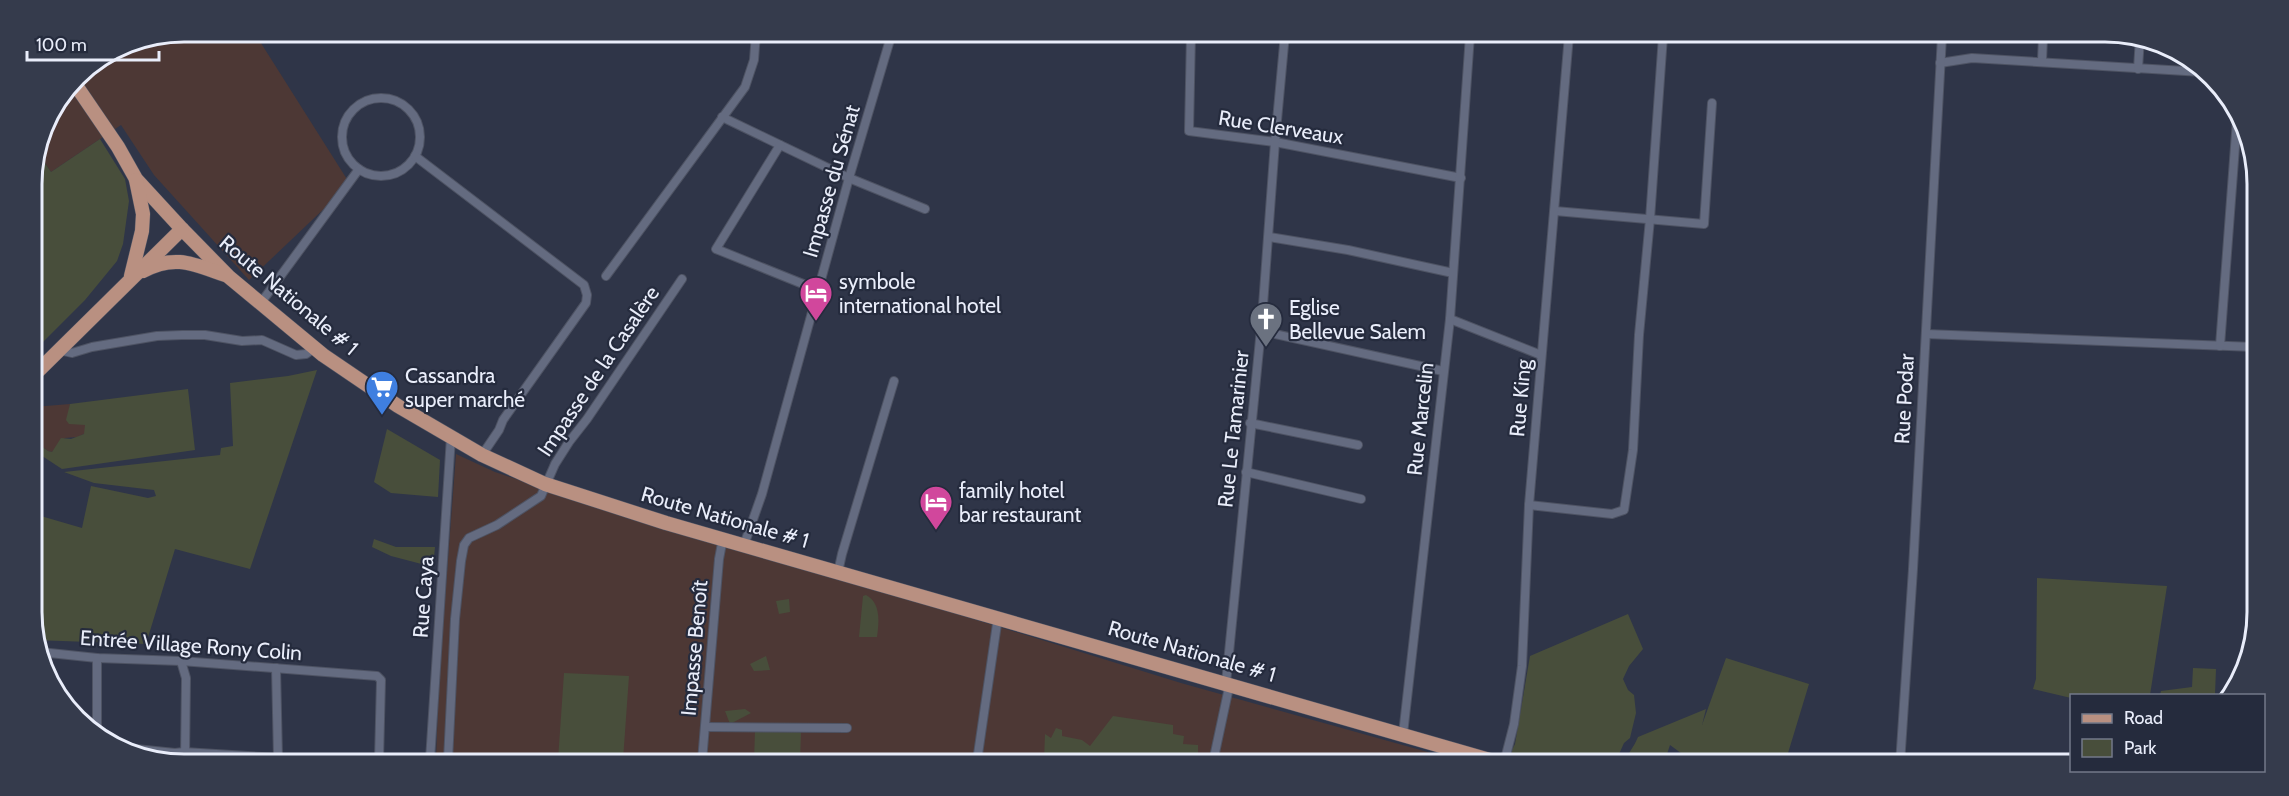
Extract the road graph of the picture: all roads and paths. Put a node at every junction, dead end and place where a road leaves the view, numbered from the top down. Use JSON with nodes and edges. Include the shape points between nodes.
{"nodes":[{"id":1,"x":755,"y":42,"type":"edge"},
{"id":2,"x":889,"y":42,"type":"edge"},
{"id":3,"x":1191,"y":42,"type":"edge"},
{"id":4,"x":1284,"y":42,"type":"edge"},
{"id":5,"x":1470,"y":42,"type":"edge"},
{"id":6,"x":1568,"y":42,"type":"edge"},
{"id":7,"x":1663,"y":42,"type":"edge"},
{"id":8,"x":1942,"y":42,"type":"edge"},
{"id":9,"x":2043,"y":42,"type":"edge"},
{"id":10,"x":2139,"y":47,"type":"edge"},
{"id":11,"x":2042,"y":61,"type":"junction"},
{"id":12,"x":1940,"y":63,"type":"junction"},
{"id":13,"x":2138,"y":69,"type":"junction"},
{"id":14,"x":2192,"y":72,"type":"edge"},
{"id":15,"x":79,"y":89,"type":"edge"},
{"id":16,"x":1712,"y":103,"type":"dead end"},
{"id":17,"x":722,"y":117,"type":"junction"},
{"id":18,"x":2236,"y":132,"type":"edge"},
{"id":19,"x":2236,"y":141,"type":"junction"},
{"id":20,"x":2240,"y":141,"type":"edge"},
{"id":21,"x":1275,"y":142,"type":"junction"},
{"id":22,"x":780,"y":145,"type":"junction"},
{"id":23,"x":415,"y":156,"type":"junction"},
{"id":24,"x":359,"y":169,"type":"junction"},
{"id":25,"x":136,"y":178,"type":"junction"},
{"id":26,"x":849,"y":178,"type":"junction"},
{"id":27,"x":1461,"y":178,"type":"junction"},
{"id":28,"x":925,"y":209,"type":"dead end"},
{"id":29,"x":1555,"y":211,"type":"junction"},
{"id":30,"x":1650,"y":219,"type":"junction"},
{"id":31,"x":182,"y":229,"type":"junction"},
{"id":32,"x":1269,"y":237,"type":"junction"},
{"id":33,"x":1453,"y":273,"type":"junction"},
{"id":34,"x":606,"y":276,"type":"dead end"},
{"id":35,"x":229,"y":277,"type":"junction"},
{"id":36,"x":131,"y":278,"type":"junction"},
{"id":37,"x":682,"y":279,"type":"dead end"},
{"id":38,"x":818,"y":291,"type":"junction"},
{"id":39,"x":260,"y":304,"type":"junction"},
{"id":40,"x":1450,"y":319,"type":"junction"},
{"id":41,"x":1261,"y":331,"type":"junction"},
{"id":42,"x":1926,"y":334,"type":"junction"},
{"id":43,"x":2220,"y":346,"type":"junction"},
{"id":44,"x":2247,"y":347,"type":"edge"},
{"id":45,"x":314,"y":348,"type":"junction"},
{"id":46,"x":59,"y":350,"type":"junction"},
{"id":47,"x":1541,"y":355,"type":"junction"},
{"id":48,"x":42,"y":367,"type":"edge"},
{"id":49,"x":1443,"y":371,"type":"junction"},
{"id":50,"x":894,"y":381,"type":"dead end"},
{"id":51,"x":1250,"y":423,"type":"junction"},
{"id":52,"x":451,"y":437,"type":"junction"},
{"id":53,"x":1358,"y":445,"type":"dead end"},
{"id":54,"x":482,"y":455,"type":"junction"},
{"id":55,"x":1246,"y":472,"type":"junction"},
{"id":56,"x":545,"y":484,"type":"junction"},
{"id":57,"x":1361,"y":499,"type":"dead end"},
{"id":58,"x":1529,"y":505,"type":"junction"},
{"id":59,"x":723,"y":538,"type":"junction"},
{"id":60,"x":744,"y":545,"type":"junction"},
{"id":61,"x":838,"y":572,"type":"junction"},
{"id":62,"x":998,"y":617,"type":"junction"},
{"id":63,"x":49,"y":653,"type":"edge"},
{"id":64,"x":96,"y":658,"type":"junction"},
{"id":65,"x":181,"y":661,"type":"junction"},
{"id":66,"x":276,"y":668,"type":"junction"},
{"id":67,"x":1226,"y":683,"type":"junction"},
{"id":68,"x":97,"y":724,"type":"edge"},
{"id":69,"x":705,"y":727,"type":"junction"},
{"id":70,"x":847,"y":728,"type":"dead end"},
{"id":71,"x":1403,"y":734,"type":"junction"},
{"id":72,"x":158,"y":751,"type":"edge"},
{"id":73,"x":178,"y":754,"type":"edge"},
{"id":74,"x":184,"y":754,"type":"edge"},
{"id":75,"x":278,"y":754,"type":"edge"},
{"id":76,"x":379,"y":754,"type":"edge"},
{"id":77,"x":430,"y":754,"type":"edge"},
{"id":78,"x":448,"y":754,"type":"edge"},
{"id":79,"x":703,"y":754,"type":"edge"},
{"id":80,"x":978,"y":754,"type":"edge"},
{"id":81,"x":1215,"y":754,"type":"edge"},
{"id":82,"x":1471,"y":754,"type":"edge"},
{"id":83,"x":1505,"y":754,"type":"edge"},
{"id":84,"x":1901,"y":754,"type":"edge"}],
"edges":[{"from":1,"to":17,"type":"street","via":[[745,87]]},
{"from":2,"to":26,"type":"street","name":"Impasse du Sénat"},
{"from":3,"to":21,"type":"street","name":"Rue Clerveaux","via":[[1189,131]]},
{"from":4,"to":21,"type":"street","name":"Rue Le Tamarinier"},
{"from":5,"to":27,"type":"street","name":"Rue Marcelin"},
{"from":6,"to":29,"type":"street","name":"Rue King"},
{"from":7,"to":30,"type":"street"},
{"from":8,"to":12,"type":"street","name":"Rue Podar"},
{"from":9,"to":11,"type":"street"},
{"from":10,"to":13,"type":"street"},
{"from":11,"to":12,"type":"street","via":[[1972,58]]},
{"from":11,"to":13,"type":"street"},
{"from":12,"to":42,"type":"street","name":"Rue Podar"},
{"from":13,"to":14,"type":"street"},
{"from":15,"to":25,"type":"main road","name":"Route Nationale # 1"},
{"from":16,"to":30,"type":"street","via":[[1704,224]]},
{"from":17,"to":22,"type":"street"},
{"from":17,"to":34,"type":"street"},
{"from":18,"to":19,"type":"street"},
{"from":19,"to":20,"type":"street"},
{"from":19,"to":43,"type":"street"},
{"from":21,"to":27,"type":"street","name":"Rue Clerveaux"},
{"from":21,"to":32,"type":"street","name":"Rue Le Tamarinier"},
{"from":22,"to":26,"type":"street"},
{"from":22,"to":38,"type":"street","via":[[716,249]]},
{"from":23,"to":24,"type":"street","via":[[396,173],[370,175]]},
{"from":23,"to":24,"type":"street","via":[[420,131],[416,119],[398,101],[372,99],[350,112],[344,124],[346,155]]},
{"from":23,"to":54,"type":"street","via":[[587,289],[586,303]]},
{"from":24,"to":39,"type":"street"},
{"from":25,"to":31,"type":"main road","name":"Route Nationale # 1"},
{"from":25,"to":36,"type":"main road","via":[[143,214]]},
{"from":26,"to":28,"type":"street"},
{"from":26,"to":38,"type":"street","name":"Impasse du Sénat"},
{"from":27,"to":33,"type":"street","name":"Rue Marcelin"},
{"from":29,"to":30,"type":"street"},
{"from":29,"to":47,"type":"street","name":"Rue King"},
{"from":30,"to":58,"type":"street","via":[[1632,460],[1624,510],[1612,514]]},
{"from":31,"to":35,"type":"main road","name":"Route Nationale # 1"},
{"from":31,"to":36,"type":"main road"},
{"from":32,"to":33,"type":"street"},
{"from":32,"to":41,"type":"street","name":"Rue Le Tamarinier"},
{"from":33,"to":40,"type":"street","name":"Rue Marcelin"},
{"from":35,"to":36,"type":"main road","via":[[171,261]]},
{"from":35,"to":39,"type":"main road","name":"Route Nationale # 1"},
{"from":36,"to":46,"type":"main road"},
{"from":37,"to":56,"type":"street","name":"Impasse de la Casalère","via":[[569,442]]},
{"from":38,"to":60,"type":"street","name":"Impasse du Sénat","via":[[762,494]]},
{"from":39,"to":45,"type":"main road","name":"Route Nationale # 1"},
{"from":40,"to":47,"type":"street"},
{"from":40,"to":49,"type":"street","name":"Rue Marcelin"},
{"from":41,"to":49,"type":"street"},
{"from":41,"to":51,"type":"street","name":"Rue Le Tamarinier"},
{"from":42,"to":43,"type":"street"},
{"from":42,"to":84,"type":"street","name":"Rue Podar"},
{"from":43,"to":44,"type":"street"},
{"from":45,"to":46,"type":"street","via":[[296,355],[262,340],[194,335],[157,336],[72,353]]},
{"from":45,"to":52,"type":"main road","name":"Route Nationale # 1","via":[[370,389]]},
{"from":46,"to":48,"type":"main road"},
{"from":47,"to":58,"type":"street","name":"Rue King"},
{"from":49,"to":71,"type":"street","name":"Rue Marcelin"},
{"from":50,"to":61,"type":"street"},
{"from":51,"to":53,"type":"street"},
{"from":51,"to":55,"type":"street","name":"Rue Le Tamarinier"},
{"from":52,"to":54,"type":"main road","name":"Route Nationale # 1"},
{"from":52,"to":77,"type":"street","name":"Rue Caya"},
{"from":54,"to":56,"type":"main road","name":"Route Nationale # 1"},
{"from":55,"to":57,"type":"street"},
{"from":55,"to":67,"type":"street","name":"Rue Le Tamarinier"},
{"from":56,"to":59,"type":"main road","name":"Route Nationale # 1"},
{"from":56,"to":78,"type":"street","name":"Impasse de la Casalère","via":[[535,501],[469,538],[464,545],[457,596]]},
{"from":58,"to":83,"type":"street","name":"Rue King","via":[[1522,666],[1514,724]]},
{"from":59,"to":60,"type":"main road","name":"Route Nationale # 1"},
{"from":59,"to":69,"type":"street","name":"Impasse Benoît"},
{"from":60,"to":61,"type":"main road","name":"Route Nationale # 1"},
{"from":61,"to":62,"type":"main road","name":"Route Nationale # 1"},
{"from":62,"to":67,"type":"main road","name":"Route Nationale # 1"},
{"from":62,"to":80,"type":"street"},
{"from":63,"to":64,"type":"street","name":"Entrée Village Rony Colin"},
{"from":64,"to":65,"type":"street","name":"Entrée Village Rony Colin"},
{"from":64,"to":68,"type":"street"},
{"from":65,"to":66,"type":"street","name":"Entrée Village Rony Colin"},
{"from":65,"to":74,"type":"street","via":[[186,678]]},
{"from":66,"to":75,"type":"street"},
{"from":66,"to":76,"type":"street","name":"Entrée Village Rony Colin","via":[[377,676],[381,680]]},
{"from":67,"to":71,"type":"main road","name":"Route Nationale # 1"},
{"from":67,"to":81,"type":"street","name":"Rue Le Tamarinier","via":[[1228,692]]},
{"from":69,"to":70,"type":"street"},
{"from":69,"to":79,"type":"street","name":"Impasse Benoît"},
{"from":71,"to":82,"type":"main road","name":"Route Nationale # 1"},
{"from":72,"to":73,"type":"street"}]}
